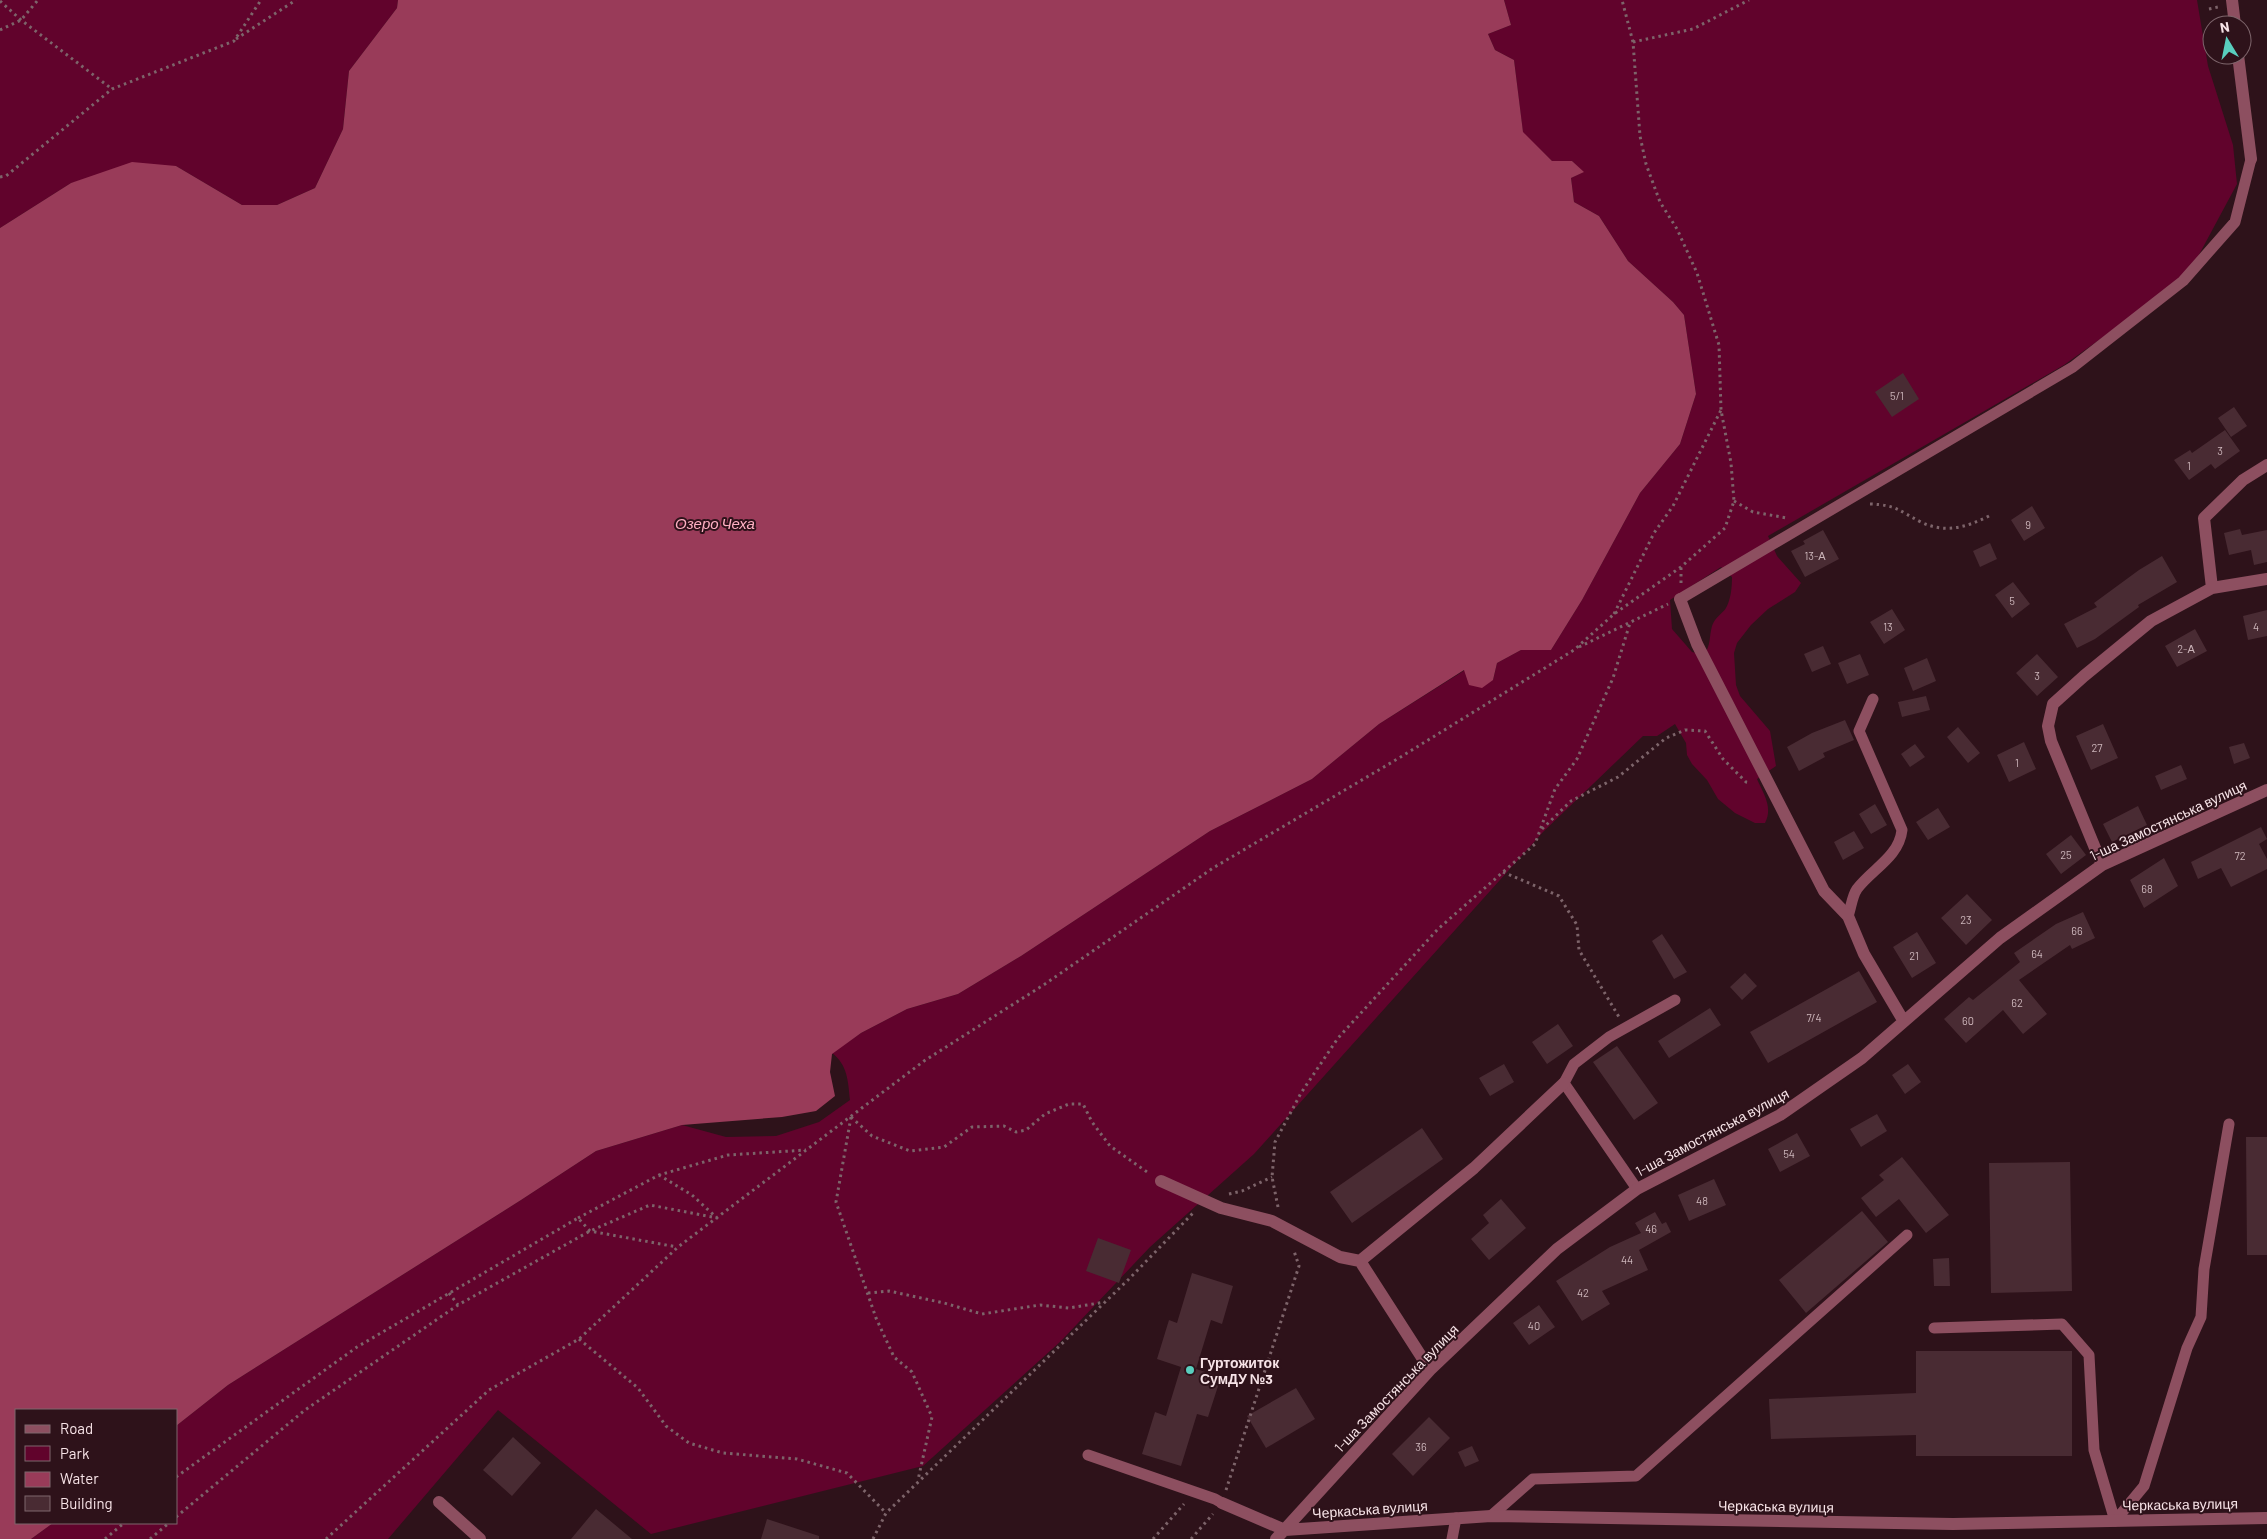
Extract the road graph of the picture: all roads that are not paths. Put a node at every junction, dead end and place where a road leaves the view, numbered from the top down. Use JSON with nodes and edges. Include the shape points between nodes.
{"nodes":[{"id":1,"x":2232,"y":0,"type":"edge"},
{"id":2,"x":2234,"y":15,"type":"edge"},
{"id":3,"x":2239,"y":65,"type":"edge"},
{"id":4,"x":2251,"y":159,"type":"joint"},
{"id":5,"x":2267,"y":465,"type":"edge"},
{"id":6,"x":2267,"y":579,"type":"edge"},
{"id":7,"x":2212,"y":588,"type":"junction"},
{"id":8,"x":1680,"y":598,"type":"joint"},
{"id":9,"x":1874,"y":699,"type":"dead end"},
{"id":10,"x":2267,"y":790,"type":"edge"},
{"id":11,"x":2102,"y":864,"type":"junction"},
{"id":12,"x":1848,"y":916,"type":"junction"},
{"id":13,"x":1675,"y":1000,"type":"dead end"},
{"id":14,"x":1903,"y":1020,"type":"junction"},
{"id":15,"x":1564,"y":1083,"type":"junction"},
{"id":16,"x":2230,"y":1124,"type":"dead end"},
{"id":17,"x":1161,"y":1182,"type":"road end"},
{"id":18,"x":1637,"y":1190,"type":"junction"},
{"id":19,"x":1906,"y":1235,"type":"dead end"},
{"id":20,"x":1360,"y":1261,"type":"junction"},
{"id":21,"x":1934,"y":1328,"type":"dead end"},
{"id":22,"x":1430,"y":1370,"type":"junction"},
{"id":23,"x":1088,"y":1455,"type":"dead end"},
{"id":24,"x":439,"y":1502,"type":"dead end"},
{"id":25,"x":1222,"y":1503,"type":"joint"},
{"id":26,"x":1491,"y":1516,"type":"junction"},
{"id":27,"x":1456,"y":1518,"type":"junction"},
{"id":28,"x":2267,"y":1518,"type":"edge"},
{"id":29,"x":2115,"y":1521,"type":"junction"},
{"id":30,"x":1281,"y":1534,"type":"edge"},
{"id":31,"x":480,"y":1539,"type":"edge"},
{"id":32,"x":1452,"y":1539,"type":"edge"}],
"edges":[{"from":1,"to":2,"type":"street"},
{"from":3,"to":4,"type":"street"},
{"from":4,"to":8,"type":"lane","via":[[2235,222],[2183,281],[2073,367]]},
{"from":5,"to":7,"type":"street","via":[[2243,480],[2204,518]]},
{"from":6,"to":7,"type":"street"},
{"from":7,"to":11,"type":"street","via":[[2151,621],[2053,704],[2048,726],[2051,741]]},
{"from":8,"to":12,"type":"street","via":[[1697,644],[1769,787],[1824,891]]},
{"from":9,"to":12,"type":"lane","via":[[1859,731],[1902,830],[1901,840],[1895,851],[1856,891]]},
{"from":10,"to":11,"type":"street","name":"1-ша Замостянська вулиця"},
{"from":11,"to":14,"type":"street","name":"1-ша Замостянська вулиця","via":[[2000,938]]},
{"from":12,"to":14,"type":"street","via":[[1864,954]]},
{"from":13,"to":15,"type":"lane","via":[[1609,1037],[1574,1064]]},
{"from":14,"to":18,"type":"street","name":"1-ша Замостянська вулиця","via":[[1862,1058],[1780,1115]]},
{"from":15,"to":18,"type":"lane"},
{"from":15,"to":20,"type":"street","via":[[1474,1168]]},
{"from":16,"to":29,"type":"lane","via":[[2204,1269],[2201,1318],[2187,1348],[2144,1486]]},
{"from":17,"to":20,"type":"street","via":[[1221,1208],[1272,1221],[1340,1257]]},
{"from":18,"to":22,"type":"street","name":"1-ша Замостянська вулиця","via":[[1557,1249]]},
{"from":19,"to":26,"type":"lane","via":[[1636,1476],[1533,1478]]},
{"from":20,"to":22,"type":"street"},
{"from":21,"to":29,"type":"lane","via":[[2062,1324],[2089,1355],[2094,1450]]},
{"from":22,"to":30,"type":"street","name":"1-ша Замостянська вулиця"},
{"from":23,"to":25,"type":"lane"},
{"from":24,"to":31,"type":"street"},
{"from":25,"to":30,"type":"street"},
{"from":26,"to":27,"type":"street","name":"Черкаська вулиця"},
{"from":26,"to":29,"type":"street","name":"Черкаська вулиця","via":[[1953,1524]]},
{"from":27,"to":30,"type":"street","name":"Черкаська вулиця"},
{"from":27,"to":32,"type":"lane"},
{"from":28,"to":29,"type":"street","name":"Черкаська вулиця"}]}
